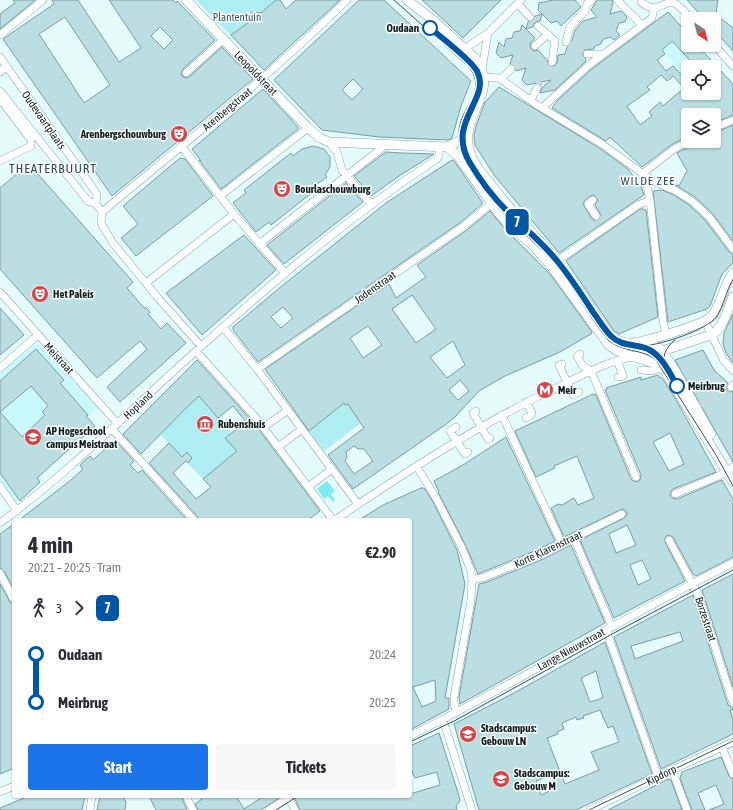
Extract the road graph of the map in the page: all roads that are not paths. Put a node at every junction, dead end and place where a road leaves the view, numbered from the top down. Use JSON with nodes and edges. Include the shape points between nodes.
{"nodes":[{"id":1,"x":43,"y":0,"type":"edge"},
{"id":2,"x":186,"y":0,"type":"edge"},
{"id":3,"x":348,"y":0,"type":"edge"},
{"id":4,"x":407,"y":0,"type":"edge"},
{"id":5,"x":592,"y":0,"type":"edge"},
{"id":6,"x":617,"y":0,"type":"edge"},
{"id":7,"x":519,"y":2,"type":"edge"},
{"id":8,"x":641,"y":2,"type":"dead end"},
{"id":9,"x":677,"y":2,"type":"edge"},
{"id":10,"x":654,"y":8,"type":"junction"},
{"id":11,"x":685,"y":12,"type":"edge"},
{"id":12,"x":530,"y":17,"type":"tunnel mouth"},
{"id":13,"x":642,"y":25,"type":"junction"},
{"id":14,"x":538,"y":26,"type":"tunnel mouth"},
{"id":15,"x":488,"y":32,"type":"junction"},
{"id":16,"x":548,"y":34,"type":"junction"},
{"id":17,"x":0,"y":35,"type":"edge"},
{"id":18,"x":224,"y":39,"type":"junction"},
{"id":19,"x":555,"y":41,"type":"junction"},
{"id":20,"x":535,"y":46,"type":"tunnel mouth"},
{"id":21,"x":465,"y":50,"type":"junction"},
{"id":22,"x":720,"y":52,"type":"edge"},
{"id":23,"x":587,"y":54,"type":"tunnel mouth"},
{"id":24,"x":604,"y":54,"type":"junction"},
{"id":25,"x":0,"y":57,"type":"edge"},
{"id":26,"x":552,"y":62,"type":"tunnel mouth"},
{"id":27,"x":733,"y":66,"type":"edge"},
{"id":28,"x":7,"y":67,"type":"junction"},
{"id":29,"x":511,"y":69,"type":"tunnel mouth"},
{"id":30,"x":0,"y":72,"type":"edge"},
{"id":31,"x":186,"y":73,"type":"dead end"},
{"id":32,"x":483,"y":73,"type":"junction"},
{"id":33,"x":263,"y":79,"type":"junction"},
{"id":34,"x":501,"y":79,"type":"junction"},
{"id":35,"x":537,"y":88,"type":"tunnel mouth"},
{"id":36,"x":0,"y":91,"type":"edge"},
{"id":37,"x":0,"y":99,"type":"edge"},
{"id":38,"x":531,"y":100,"type":"junction"},
{"id":39,"x":542,"y":108,"type":"junction"},
{"id":40,"x":733,"y":120,"type":"edge"},
{"id":41,"x":721,"y":125,"type":"edge"},
{"id":42,"x":308,"y":128,"type":"junction"},
{"id":43,"x":468,"y":137,"type":"junction"},
{"id":44,"x":40,"y":142,"type":"junction"},
{"id":45,"x":329,"y":142,"type":"junction"},
{"id":46,"x":386,"y":145,"type":"junction"},
{"id":47,"x":681,"y":145,"type":"edge"},
{"id":48,"x":31,"y":146,"type":"junction"},
{"id":49,"x":182,"y":147,"type":"junction"},
{"id":50,"x":446,"y":149,"type":"junction"},
{"id":51,"x":0,"y":161,"type":"edge"},
{"id":52,"x":642,"y":174,"type":"junction"},
{"id":53,"x":347,"y":176,"type":"junction"},
{"id":54,"x":653,"y":181,"type":"junction"},
{"id":55,"x":647,"y":186,"type":"junction"},
{"id":56,"x":220,"y":196,"type":"junction"},
{"id":57,"x":500,"y":196,"type":"junction"},
{"id":58,"x":593,"y":200,"type":"dead end"},
{"id":59,"x":650,"y":200,"type":"junction"},
{"id":60,"x":96,"y":204,"type":"junction"},
{"id":61,"x":491,"y":204,"type":"junction"},
{"id":62,"x":372,"y":205,"type":"junction"},
{"id":63,"x":102,"y":212,"type":"junction"},
{"id":64,"x":234,"y":214,"type":"junction"},
{"id":65,"x":596,"y":216,"type":"tunnel mouth"},
{"id":66,"x":259,"y":244,"type":"junction"},
{"id":67,"x":733,"y":249,"type":"edge"},
{"id":68,"x":557,"y":261,"type":"junction"},
{"id":69,"x":285,"y":273,"type":"junction"},
{"id":70,"x":733,"y":273,"type":"edge"},
{"id":71,"x":146,"y":282,"type":"junction"},
{"id":72,"x":0,"y":292,"type":"edge"},
{"id":73,"x":733,"y":297,"type":"edge"},
{"id":74,"x":705,"y":321,"type":"junction"},
{"id":75,"x":223,"y":327,"type":"junction"},
{"id":76,"x":666,"y":334,"type":"junction"},
{"id":77,"x":38,"y":335,"type":"junction"},
{"id":78,"x":711,"y":335,"type":"junction"},
{"id":79,"x":606,"y":336,"type":"junction"},
{"id":80,"x":642,"y":342,"type":"junction"},
{"id":81,"x":199,"y":349,"type":"junction"},
{"id":82,"x":662,"y":351,"type":"junction"},
{"id":83,"x":580,"y":354,"type":"dead end"},
{"id":84,"x":633,"y":357,"type":"junction"},
{"id":85,"x":617,"y":360,"type":"junction"},
{"id":86,"x":562,"y":364,"type":"dead end"},
{"id":87,"x":0,"y":368,"type":"edge"},
{"id":88,"x":659,"y":368,"type":"junction"},
{"id":89,"x":257,"y":369,"type":"junction"},
{"id":90,"x":641,"y":370,"type":"dead end"},
{"id":91,"x":733,"y":371,"type":"edge"},
{"id":92,"x":590,"y":372,"type":"junction"},
{"id":93,"x":618,"y":377,"type":"dead end"},
{"id":94,"x":566,"y":382,"type":"junction"},
{"id":95,"x":579,"y":392,"type":"dead end"},
{"id":96,"x":526,"y":402,"type":"junction"},
{"id":97,"x":288,"y":410,"type":"junction"},
{"id":98,"x":476,"y":411,"type":"dead end"},
{"id":99,"x":502,"y":415,"type":"junction"},
{"id":100,"x":526,"y":418,"type":"dead end"},
{"id":101,"x":115,"y":426,"type":"junction"},
{"id":102,"x":264,"y":427,"type":"junction"},
{"id":103,"x":456,"y":427,"type":"dead end"},
{"id":104,"x":481,"y":427,"type":"junction"},
{"id":105,"x":302,"y":429,"type":"junction"},
{"id":106,"x":490,"y":438,"type":"dead end"},
{"id":107,"x":457,"y":442,"type":"junction"},
{"id":108,"x":278,"y":447,"type":"junction"},
{"id":109,"x":714,"y":449,"type":"junction"},
{"id":110,"x":468,"y":452,"type":"dead end"},
{"id":111,"x":417,"y":467,"type":"junction"},
{"id":112,"x":332,"y":469,"type":"junction"},
{"id":113,"x":730,"y":469,"type":"edge"},
{"id":114,"x":636,"y":477,"type":"dead end"},
{"id":115,"x":733,"y":482,"type":"edge"},
{"id":116,"x":0,"y":486,"type":"edge"},
{"id":117,"x":308,"y":487,"type":"junction"},
{"id":118,"x":675,"y":494,"type":"dead end"},
{"id":119,"x":358,"y":504,"type":"junction"},
{"id":120,"x":17,"y":511,"type":"junction"},
{"id":121,"x":622,"y":514,"type":"dead end"},
{"id":122,"x":192,"y":518,"type":"edge"},
{"id":123,"x":332,"y":518,"type":"edge"},
{"id":124,"x":337,"y":518,"type":"edge"},
{"id":125,"x":0,"y":523,"type":"edge"},
{"id":126,"x":574,"y":538,"type":"junction"},
{"id":127,"x":669,"y":540,"type":"dead end"},
{"id":128,"x":562,"y":544,"type":"junction"},
{"id":129,"x":733,"y":565,"type":"edge"},
{"id":130,"x":0,"y":573,"type":"edge"},
{"id":131,"x":472,"y":580,"type":"junction"},
{"id":132,"x":693,"y":584,"type":"junction"},
{"id":133,"x":12,"y":596,"type":"edge"},
{"id":134,"x":609,"y":629,"type":"junction"},
{"id":135,"x":733,"y":703,"type":"edge"},
{"id":136,"x":456,"y":713,"type":"junction"},
{"id":137,"x":443,"y":720,"type":"junction"},
{"id":138,"x":412,"y":735,"type":"edge"},
{"id":139,"x":733,"y":742,"type":"edge"},
{"id":140,"x":722,"y":747,"type":"junction"},
{"id":141,"x":672,"y":770,"type":"junction"},
{"id":142,"x":733,"y":774,"type":"edge"},
{"id":143,"x":658,"y":776,"type":"junction"},
{"id":144,"x":12,"y":787,"type":"edge"},
{"id":145,"x":0,"y":792,"type":"edge"},
{"id":146,"x":92,"y":798,"type":"edge"},
{"id":147,"x":187,"y":798,"type":"edge"},
{"id":148,"x":288,"y":798,"type":"edge"},
{"id":149,"x":290,"y":798,"type":"edge"},
{"id":150,"x":90,"y":810,"type":"edge"},
{"id":151,"x":193,"y":810,"type":"edge"},
{"id":152,"x":269,"y":810,"type":"edge"},
{"id":153,"x":295,"y":810,"type":"edge"},
{"id":154,"x":472,"y":810,"type":"edge"},
{"id":155,"x":590,"y":810,"type":"edge"},
{"id":156,"x":687,"y":810,"type":"edge"}],
"edges":[{"from":1,"to":17,"type":"street"},
{"from":2,"to":18,"type":"street","name":"Leopoldstraat"},
{"from":3,"to":33,"type":"street","name":"Arenbergstraat"},
{"from":4,"to":21,"type":"street"},
{"from":5,"to":19,"type":"street","via":[[570,27],[567,42]]},
{"from":6,"to":13,"type":"street"},
{"from":7,"to":12,"type":"street"},
{"from":7,"to":15,"type":"street"},
{"from":8,"to":10,"type":"street"},
{"from":9,"to":10,"type":"street"},
{"from":9,"to":11,"type":"street"},
{"from":10,"to":13,"type":"street","via":[[652,18]]},
{"from":13,"to":24,"type":"street"},
{"from":14,"to":16,"type":"street"},
{"from":15,"to":21,"type":"street"},
{"from":15,"to":32,"type":"street"},
{"from":16,"to":19,"type":"street"},
{"from":16,"to":20,"type":"street"},
{"from":18,"to":31,"type":"street"},
{"from":18,"to":33,"type":"street","name":"Leopoldstraat"},
{"from":19,"to":26,"type":"street"},
{"from":21,"to":32,"type":"street","via":[[475,58]]},
{"from":22,"to":27,"type":"street"},
{"from":23,"to":24,"type":"street"},
{"from":24,"to":39,"type":"street"},
{"from":25,"to":28,"type":"street","name":"Oudevaartplaats"},
{"from":28,"to":30,"type":"street"},
{"from":28,"to":60,"type":"street","name":"Oudevaartplaats","via":[[97,194]]},
{"from":29,"to":34,"type":"street"},
{"from":32,"to":34,"type":"street"},
{"from":32,"to":43,"type":"street","via":[[483,92],[471,120]]},
{"from":33,"to":42,"type":"street","name":"Leopoldstraat"},
{"from":33,"to":49,"type":"street","name":"Arenbergstraat"},
{"from":34,"to":38,"type":"street"},
{"from":35,"to":38,"type":"street"},
{"from":36,"to":44,"type":"street","name":"Oudevaartplaats"},
{"from":37,"to":48,"type":"street","via":[[31,140]]},
{"from":38,"to":39,"type":"street"},
{"from":39,"to":52,"type":"street","via":[[602,144]]},
{"from":40,"to":41,"type":"street"},
{"from":42,"to":45,"type":"street","name":"Leopoldstraat"},
{"from":42,"to":56,"type":"street"},
{"from":43,"to":50,"type":"street"},
{"from":43,"to":57,"type":"street","via":[[473,160]]},
{"from":44,"to":48,"type":"street"},
{"from":44,"to":60,"type":"street","name":"Oudevaartplaats","via":[[88,201]]},
{"from":45,"to":46,"type":"street"},
{"from":45,"to":53,"type":"street","via":[[337,152],[340,165]]},
{"from":46,"to":50,"type":"street"},
{"from":46,"to":53,"type":"street"},
{"from":47,"to":52,"type":"street"},
{"from":48,"to":51,"type":"street"},
{"from":49,"to":56,"type":"street"},
{"from":49,"to":63,"type":"street","name":"Arenbergstraat"},
{"from":50,"to":61,"type":"street","via":[[458,156]]},
{"from":50,"to":62,"type":"street","name":"Hopland","via":[[437,159]]},
{"from":52,"to":54,"type":"street"},
{"from":52,"to":55,"type":"street"},
{"from":53,"to":62,"type":"street"},
{"from":53,"to":66,"type":"street"},
{"from":54,"to":55,"type":"street"},
{"from":54,"to":67,"type":"street","via":[[692,201],[709,217]]},
{"from":55,"to":59,"type":"street"},
{"from":56,"to":64,"type":"street"},
{"from":57,"to":61,"type":"street","name":"Jodenstraat"},
{"from":57,"to":68,"type":"street"},
{"from":58,"to":65,"type":"street","via":[[588,204]]},
{"from":59,"to":68,"type":"street","via":[[605,226]]},
{"from":59,"to":76,"type":"street"},
{"from":60,"to":63,"type":"street","name":"Oudevaartplaats"},
{"from":61,"to":79,"type":"street","via":[[548,261]]},
{"from":61,"to":89,"type":"street","name":"Jodenstraat"},
{"from":62,"to":69,"type":"street","name":"Hopland"},
{"from":63,"to":71,"type":"street","via":[[101,223],[113,243]]},
{"from":64,"to":66,"type":"street"},
{"from":64,"to":71,"type":"street"},
{"from":66,"to":69,"type":"street"},
{"from":68,"to":79,"type":"street"},
{"from":69,"to":75,"type":"street","name":"Hopland"},
{"from":70,"to":74,"type":"street","via":[[714,313]]},
{"from":71,"to":81,"type":"street"},
{"from":72,"to":77,"type":"street","name":"Meistraat"},
{"from":73,"to":78,"type":"street","via":[[721,325]]},
{"from":74,"to":76,"type":"street"},
{"from":74,"to":78,"type":"street"},
{"from":75,"to":81,"type":"street","name":"Hopland"},
{"from":75,"to":89,"type":"street"},
{"from":76,"to":80,"type":"street"},
{"from":77,"to":87,"type":"street"},
{"from":77,"to":101,"type":"street","name":"Meistraat"},
{"from":78,"to":82,"type":"street"},
{"from":78,"to":91,"type":"street","via":[[723,359]]},
{"from":79,"to":80,"type":"street","via":[[623,342]]},
{"from":79,"to":84,"type":"street","via":[[612,348]]},
{"from":80,"to":82,"type":"street"},
{"from":81,"to":101,"type":"street","name":"Hopland"},
{"from":81,"to":102,"type":"street"},
{"from":82,"to":84,"type":"street"},
{"from":82,"to":109,"type":"street","via":[[698,406],[713,438]]},
{"from":83,"to":92,"type":"street","via":[[577,356]]},
{"from":84,"to":85,"type":"street"},
{"from":84,"to":88,"type":"street"},
{"from":85,"to":92,"type":"street"},
{"from":85,"to":93,"type":"street","via":[[623,376]]},
{"from":86,"to":94,"type":"street","via":[[559,365]]},
{"from":88,"to":90,"type":"street","via":[[652,371]]},
{"from":88,"to":109,"type":"street","via":[[670,378]]},
{"from":89,"to":97,"type":"street"},
{"from":92,"to":94,"type":"street"},
{"from":92,"to":114,"type":"street"},
{"from":94,"to":95,"type":"street","via":[[573,395]]},
{"from":94,"to":96,"type":"street"},
{"from":96,"to":99,"type":"street"},
{"from":96,"to":100,"type":"street","via":[[532,412]]},
{"from":97,"to":102,"type":"street"},
{"from":97,"to":105,"type":"street"},
{"from":98,"to":104,"type":"street","via":[[473,413]]},
{"from":99,"to":104,"type":"street"},
{"from":99,"to":128,"type":"street"},
{"from":101,"to":120,"type":"street","name":"Hopland"},
{"from":101,"to":122,"type":"street","name":"Meistraat"},
{"from":102,"to":108,"type":"street"},
{"from":103,"to":107,"type":"street","via":[[450,431]]},
{"from":104,"to":106,"type":"street","via":[[488,440]]},
{"from":104,"to":107,"type":"street"},
{"from":105,"to":108,"type":"street"},
{"from":105,"to":112,"type":"street"},
{"from":107,"to":110,"type":"street","via":[[465,454]]},
{"from":107,"to":111,"type":"street"},
{"from":108,"to":117,"type":"street"},
{"from":109,"to":113,"type":"street"},
{"from":111,"to":119,"type":"street"},
{"from":111,"to":131,"type":"street","via":[[464,554]]},
{"from":112,"to":117,"type":"street"},
{"from":112,"to":119,"type":"street"},
{"from":113,"to":115,"type":"street"},
{"from":113,"to":118,"type":"street"},
{"from":116,"to":120,"type":"street"},
{"from":117,"to":123,"type":"street"},
{"from":119,"to":124,"type":"street"},
{"from":120,"to":125,"type":"street","name":"Hopland"},
{"from":121,"to":126,"type":"street","name":"Korte Klarenstraat"},
{"from":126,"to":128,"type":"street","name":"Korte Klarenstraat"},
{"from":126,"to":134,"type":"street"},
{"from":127,"to":132,"type":"street","name":"Borzestraat"},
{"from":128,"to":131,"type":"street","name":"Korte Klarenstraat","via":[[485,577]]},
{"from":129,"to":132,"type":"street","name":"Lange Nieuwstraat"},
{"from":130,"to":133,"type":"street"},
{"from":131,"to":136,"type":"street","via":[[471,600],[454,697]]},
{"from":132,"to":134,"type":"street","name":"Lange Nieuwstraat"},
{"from":132,"to":135,"type":"street","name":"Borzestraat"},
{"from":134,"to":136,"type":"street","name":"Lange Nieuwstraat"},
{"from":134,"to":143,"type":"street"},
{"from":136,"to":137,"type":"street","name":"Lange Nieuwstraat"},
{"from":137,"to":138,"type":"street","name":"Lange Nieuwstraat"},
{"from":137,"to":154,"type":"street"},
{"from":139,"to":140,"type":"street","name":"Kipdorp"},
{"from":140,"to":141,"type":"street","name":"Kipdorp"},
{"from":140,"to":142,"type":"street"},
{"from":141,"to":143,"type":"street","name":"Kipdorp"},
{"from":141,"to":156,"type":"street"},
{"from":143,"to":155,"type":"street","name":"Kipdorp"},
{"from":144,"to":145,"type":"street"},
{"from":146,"to":150,"type":"street"},
{"from":147,"to":151,"type":"street"},
{"from":148,"to":152,"type":"street"},
{"from":149,"to":153,"type":"street"}]}
